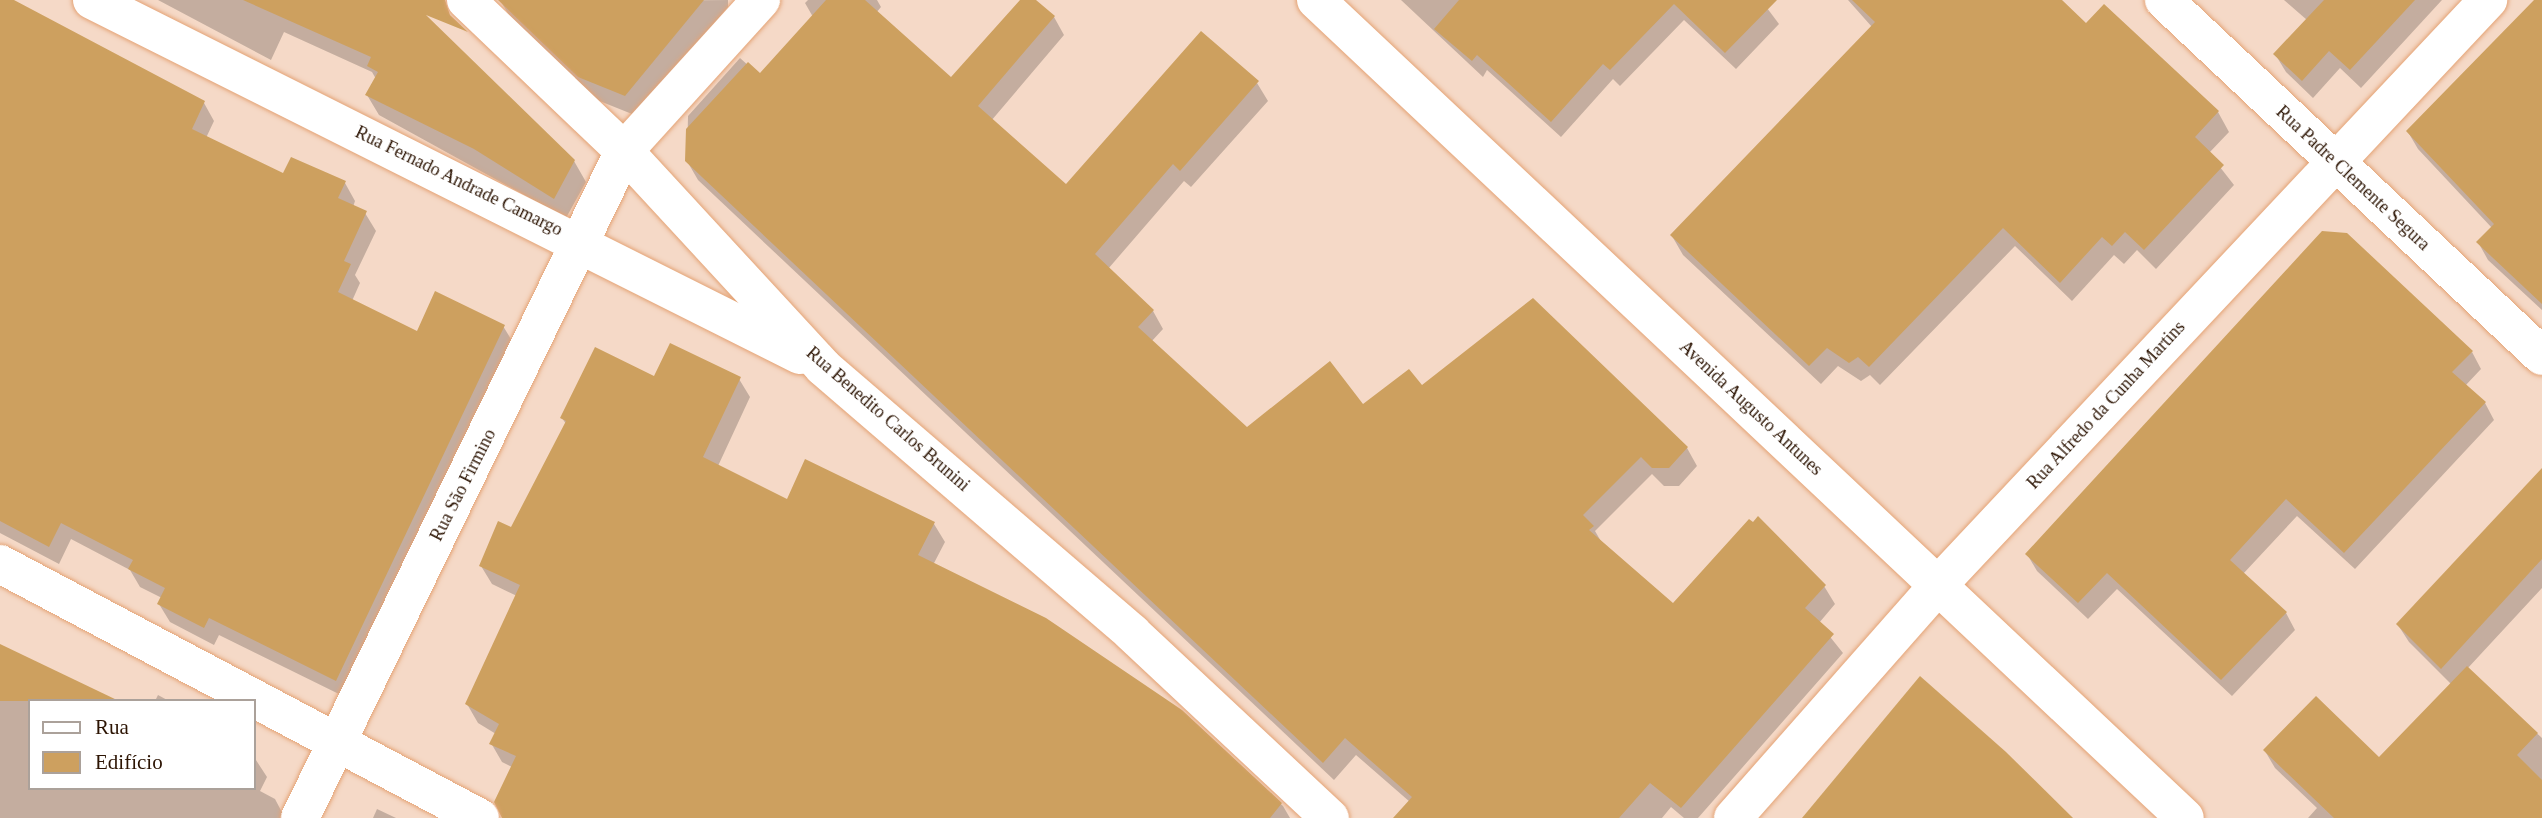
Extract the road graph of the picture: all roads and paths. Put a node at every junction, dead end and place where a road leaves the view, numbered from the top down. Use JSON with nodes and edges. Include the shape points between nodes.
{"nodes":[{"id":1,"x":92,"y":0,"type":"edge"},
{"id":2,"x":466,"y":0,"type":"edge"},
{"id":3,"x":761,"y":0,"type":"edge"},
{"id":4,"x":1316,"y":0,"type":"edge"},
{"id":5,"x":2164,"y":0,"type":"edge"},
{"id":6,"x":2488,"y":0,"type":"edge"},
{"id":7,"x":624,"y":151,"type":"junction"},
{"id":8,"x":2335,"y":160,"type":"junction"},
{"id":9,"x":583,"y":242,"type":"junction"},
{"id":10,"x":2542,"y":356,"type":"edge"},
{"id":11,"x":823,"y":367,"type":"junction"},
{"id":12,"x":0,"y":564,"type":"edge"},
{"id":13,"x":1939,"y":584,"type":"junction"},
{"id":14,"x":256,"y":699,"type":"edge"},
{"id":15,"x":256,"y":699,"type":"edge"},
{"id":16,"x":333,"y":744,"type":"junction"},
{"id":17,"x":300,"y":818,"type":"edge"},
{"id":18,"x":480,"y":818,"type":"edge"},
{"id":19,"x":1330,"y":818,"type":"edge"},
{"id":20,"x":1733,"y":818,"type":"edge"},
{"id":21,"x":2185,"y":818,"type":"edge"}],
"edges":[{"from":1,"to":9,"type":"street","name":"Rua Fernado Andrade Camargo"},
{"from":2,"to":7,"type":"street","name":"Rua Benedito Carlos Brunini"},
{"from":3,"to":7,"type":"street","name":"Rua São Firmino"},
{"from":4,"to":13,"type":"street","name":"Avenida Augusto Antunes"},
{"from":5,"to":8,"type":"street","name":"Rua Padre Clemente Segura"},
{"from":6,"to":8,"type":"street","name":"Rua Alfredo da Cunha Martins"},
{"from":7,"to":9,"type":"street","name":"Rua São Firmino"},
{"from":7,"to":11,"type":"street","name":"Rua Benedito Carlos Brunini"},
{"from":8,"to":10,"type":"street","name":"Rua Padre Clemente Segura"},
{"from":8,"to":13,"type":"street","name":"Rua Alfredo da Cunha Martins"},
{"from":9,"to":11,"type":"street","name":"Rua Fernado Andrade Camargo"},
{"from":9,"to":16,"type":"street","name":"Rua São Firmino"},
{"from":11,"to":19,"type":"street","name":"Rua Benedito Carlos Brunini","via":[[1132,632]]},
{"from":12,"to":15,"type":"street"},
{"from":13,"to":20,"type":"street","name":"Rua Alfredo da Cunha Martins"},
{"from":13,"to":21,"type":"street","name":"Avenida Augusto Antunes"},
{"from":14,"to":16,"type":"street"},
{"from":16,"to":17,"type":"street","name":"Rua São Firmino"},
{"from":16,"to":18,"type":"street"}]}
